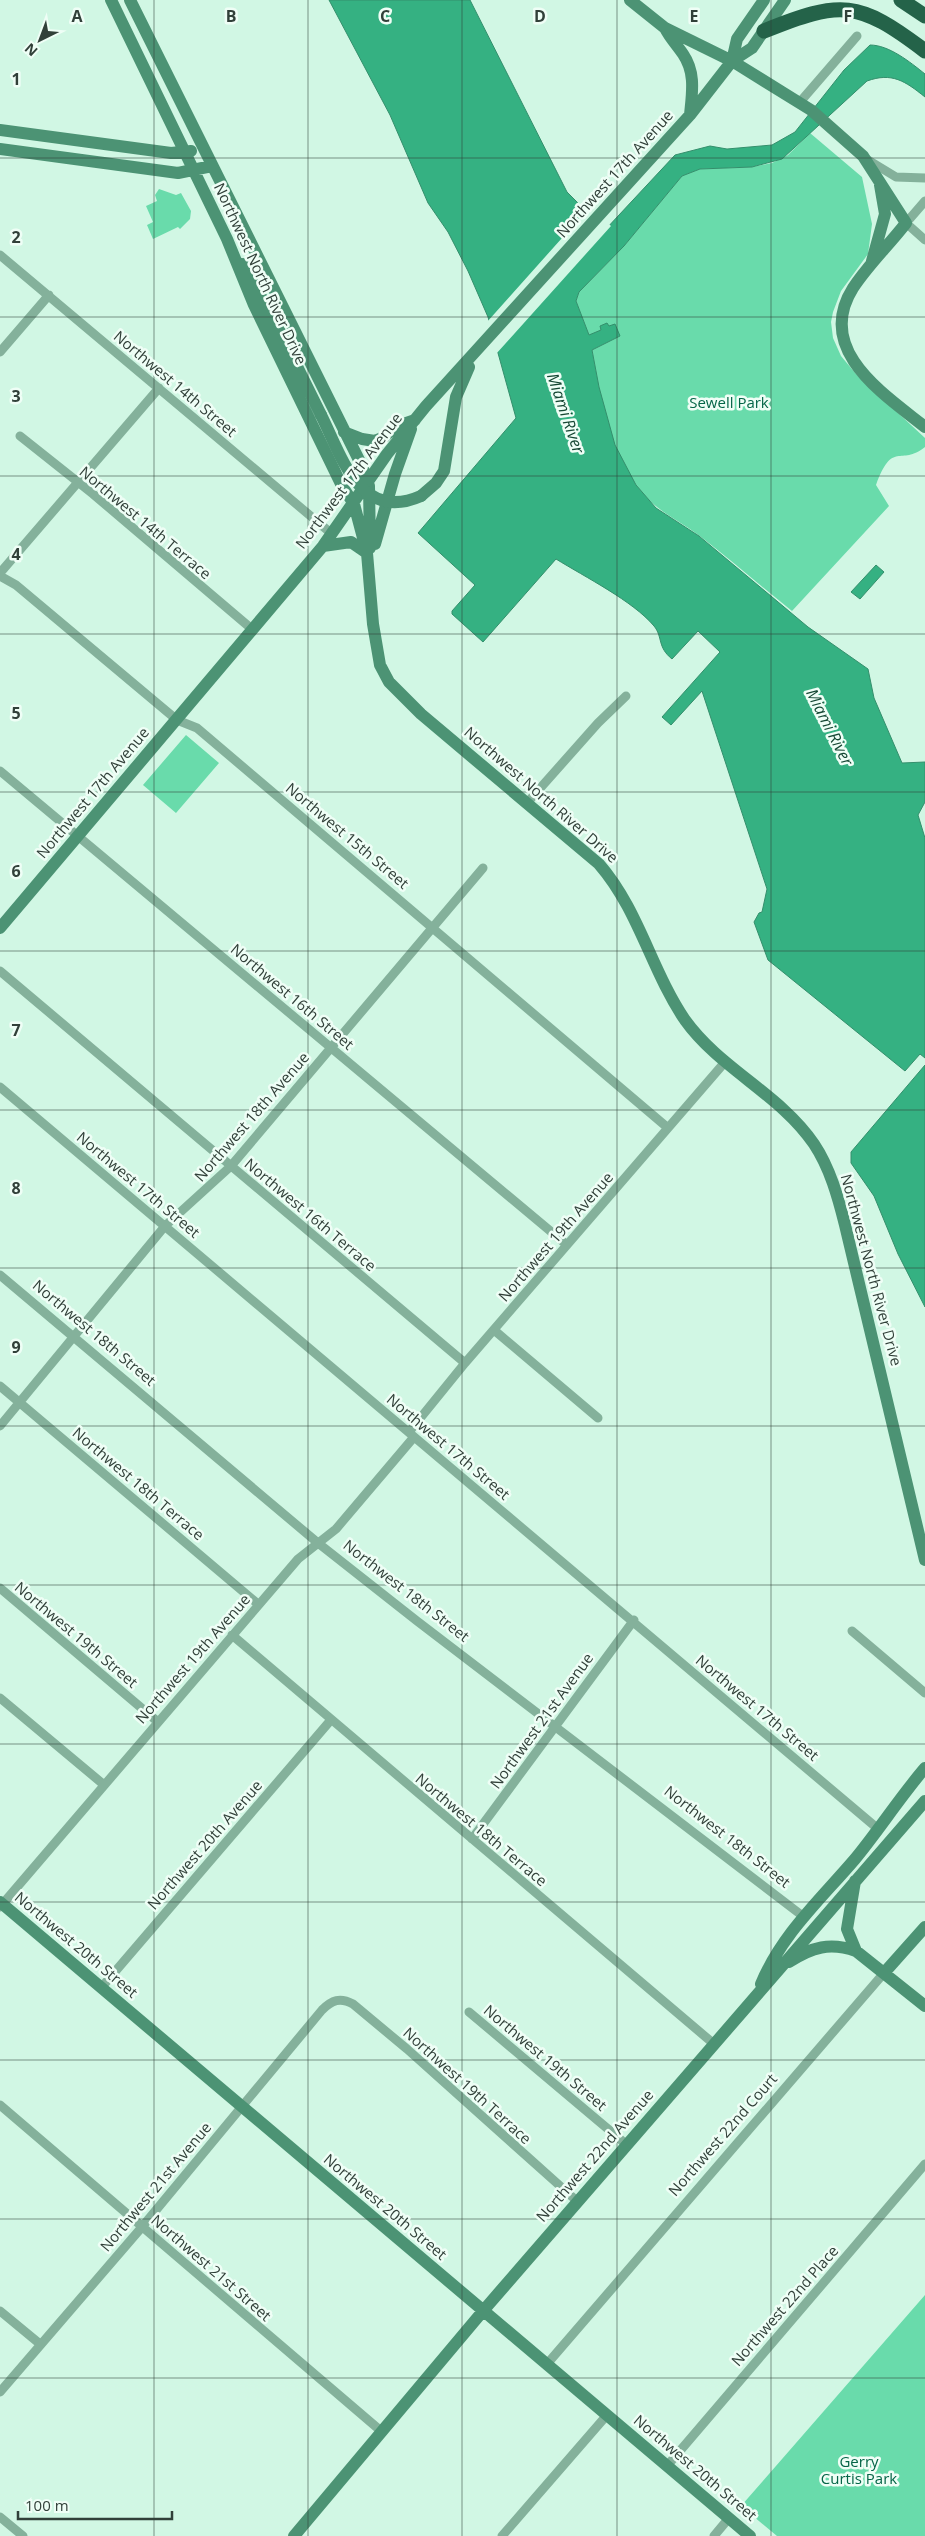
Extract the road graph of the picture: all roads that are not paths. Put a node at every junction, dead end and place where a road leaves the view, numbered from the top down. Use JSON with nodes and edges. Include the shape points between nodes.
{"nodes":[{"id":1,"x":112,"y":0,"type":"edge"},
{"id":2,"x":130,"y":0,"type":"edge"},
{"id":3,"x":630,"y":0,"type":"edge"},
{"id":4,"x":764,"y":0,"type":"edge"},
{"id":5,"x":785,"y":0,"type":"edge"},
{"id":6,"x":901,"y":0,"type":"edge"},
{"id":7,"x":919,"y":0,"type":"edge"},
{"id":8,"x":925,"y":6,"type":"edge"},
{"id":9,"x":925,"y":16,"type":"edge"},
{"id":10,"x":665,"y":28,"type":"junction"},
{"id":11,"x":764,"y":31,"type":"junction"},
{"id":12,"x":857,"y":36,"type":"dead end"},
{"id":13,"x":925,"y":51,"type":"edge"},
{"id":14,"x":732,"y":61,"type":"junction"},
{"id":15,"x":800,"y":102,"type":"junction"},
{"id":16,"x":690,"y":115,"type":"junction"},
{"id":17,"x":0,"y":130,"type":"edge"},
{"id":18,"x":0,"y":150,"type":"edge"},
{"id":19,"x":204,"y":150,"type":"junction"},
{"id":20,"x":185,"y":152,"type":"junction"},
{"id":21,"x":863,"y":156,"type":"junction"},
{"id":22,"x":212,"y":166,"type":"junction"},
{"id":23,"x":193,"y":171,"type":"junction"},
{"id":24,"x":925,"y":178,"type":"edge"},
{"id":25,"x":878,"y":181,"type":"junction"},
{"id":26,"x":925,"y":200,"type":"edge"},
{"id":27,"x":884,"y":219,"type":"junction"},
{"id":28,"x":906,"y":223,"type":"junction"},
{"id":29,"x":226,"y":239,"type":"junction"},
{"id":30,"x":925,"y":240,"type":"edge"},
{"id":31,"x":0,"y":254,"type":"edge"},
{"id":32,"x":869,"y":268,"type":"junction"},
{"id":33,"x":49,"y":295,"type":"junction"},
{"id":34,"x":0,"y":352,"type":"edge"},
{"id":35,"x":476,"y":354,"type":"junction"},
{"id":36,"x":159,"y":388,"type":"junction"},
{"id":37,"x":414,"y":420,"type":"junction"},
{"id":38,"x":925,"y":427,"type":"edge"},
{"id":39,"x":344,"y":432,"type":"junction"},
{"id":40,"x":20,"y":436,"type":"dead end"},
{"id":41,"x":368,"y":482,"type":"junction"},
{"id":42,"x":78,"y":484,"type":"junction"},
{"id":43,"x":354,"y":504,"type":"junction"},
{"id":44,"x":332,"y":534,"type":"junction"},
{"id":45,"x":323,"y":546,"type":"junction"},
{"id":46,"x":368,"y":559,"type":"junction"},
{"id":47,"x":0,"y":575,"type":"edge"},
{"id":48,"x":253,"y":630,"type":"junction"},
{"id":49,"x":626,"y":696,"type":"dead end"},
{"id":50,"x":177,"y":720,"type":"junction"},
{"id":51,"x":0,"y":771,"type":"edge"},
{"id":52,"x":527,"y":803,"type":"junction"},
{"id":53,"x":79,"y":836,"type":"junction"},
{"id":54,"x":483,"y":868,"type":"dead end"},
{"id":55,"x":433,"y":926,"type":"junction"},
{"id":56,"x":0,"y":928,"type":"edge"},
{"id":57,"x":0,"y":971,"type":"edge"},
{"id":58,"x":331,"y":1047,"type":"junction"},
{"id":59,"x":725,"y":1062,"type":"junction"},
{"id":60,"x":0,"y":1087,"type":"edge"},
{"id":61,"x":668,"y":1128,"type":"junction"},
{"id":62,"x":231,"y":1166,"type":"junction"},
{"id":63,"x":166,"y":1226,"type":"junction"},
{"id":64,"x":567,"y":1245,"type":"junction"},
{"id":65,"x":0,"y":1275,"type":"edge"},
{"id":66,"x":494,"y":1330,"type":"junction"},
{"id":67,"x":73,"y":1337,"type":"junction"},
{"id":68,"x":465,"y":1364,"type":"junction"},
{"id":69,"x":0,"y":1386,"type":"edge"},
{"id":70,"x":20,"y":1402,"type":"junction"},
{"id":71,"x":598,"y":1418,"type":"dead end"},
{"id":72,"x":0,"y":1426,"type":"edge"},
{"id":73,"x":412,"y":1434,"type":"junction"},
{"id":74,"x":318,"y":1542,"type":"junction"},
{"id":75,"x":925,"y":1560,"type":"edge"},
{"id":76,"x":0,"y":1588,"type":"edge"},
{"id":77,"x":258,"y":1604,"type":"junction"},
{"id":78,"x":634,"y":1620,"type":"junction"},
{"id":79,"x":852,"y":1631,"type":"dead end"},
{"id":80,"x":232,"y":1635,"type":"junction"},
{"id":81,"x":925,"y":1693,"type":"edge"},
{"id":82,"x":0,"y":1698,"type":"edge"},
{"id":83,"x":330,"y":1720,"type":"junction"},
{"id":84,"x":158,"y":1722,"type":"junction"},
{"id":85,"x":555,"y":1725,"type":"junction"},
{"id":86,"x":925,"y":1768,"type":"edge"},
{"id":87,"x":103,"y":1784,"type":"junction"},
{"id":88,"x":922,"y":1805,"type":"edge"},
{"id":89,"x":877,"y":1828,"type":"junction"},
{"id":90,"x":472,"y":1839,"type":"junction"},
{"id":91,"x":855,"y":1881,"type":"junction"},
{"id":92,"x":1,"y":1904,"type":"edge"},
{"id":93,"x":804,"y":1916,"type":"junction"},
{"id":94,"x":925,"y":1927,"type":"edge"},
{"id":95,"x":856,"y":1951,"type":"junction"},
{"id":96,"x":779,"y":1969,"type":"junction"},
{"id":97,"x":884,"y":1974,"type":"junction"},
{"id":98,"x":101,"y":1988,"type":"junction"},
{"id":99,"x":757,"y":1994,"type":"junction"},
{"id":100,"x":334,"y":2000,"type":"joint"},
{"id":101,"x":925,"y":2006,"type":"edge"},
{"id":102,"x":469,"y":2012,"type":"dead end"},
{"id":103,"x":714,"y":2044,"type":"junction"},
{"id":104,"x":0,"y":2105,"type":"edge"},
{"id":105,"x":241,"y":2106,"type":"junction"},
{"id":106,"x":627,"y":2145,"type":"junction"},
{"id":107,"x":925,"y":2164,"type":"edge"},
{"id":108,"x":578,"y":2202,"type":"junction"},
{"id":109,"x":142,"y":2227,"type":"junction"},
{"id":110,"x":0,"y":2311,"type":"edge"},
{"id":111,"x":483,"y":2311,"type":"junction"},
{"id":112,"x":40,"y":2344,"type":"junction"},
{"id":113,"x":546,"y":2364,"type":"junction"},
{"id":114,"x":0,"y":2392,"type":"edge"},
{"id":115,"x":607,"y":2415,"type":"junction"},
{"id":116,"x":381,"y":2431,"type":"junction"},
{"id":117,"x":667,"y":2466,"type":"junction"},
{"id":118,"x":0,"y":2517,"type":"edge"},
{"id":119,"x":729,"y":2518,"type":"junction"},
{"id":120,"x":23,"y":2536,"type":"edge"},
{"id":121,"x":294,"y":2536,"type":"edge"},
{"id":122,"x":502,"y":2536,"type":"edge"},
{"id":123,"x":714,"y":2536,"type":"edge"},
{"id":124,"x":750,"y":2536,"type":"edge"}],
"edges":[{"from":1,"to":20,"type":"main road","name":"Northwest North River Drive"},
{"from":2,"to":19,"type":"main road","name":"Northwest North River Drive"},
{"from":3,"to":10,"type":"main road"},
{"from":4,"to":14,"type":"main road","name":"Northwest 17th Avenue","via":[[737,39]]},
{"from":5,"to":11,"type":"main road","name":"Northwest 17th Avenue"},
{"from":6,"to":9,"type":"highway"},
{"from":7,"to":8,"type":"highway"},
{"from":10,"to":14,"type":"main road"},
{"from":10,"to":16,"type":"main road","via":[[691,70]]},
{"from":11,"to":13,"type":"highway","via":[[802,10],[840,4],[877,15]]},
{"from":11,"to":14,"type":"main road","name":"Northwest 17th Avenue","via":[[752,48]]},
{"from":12,"to":15,"type":"street"},
{"from":14,"to":15,"type":"main road"},
{"from":14,"to":16,"type":"main road","name":"Northwest 17th Avenue"},
{"from":15,"to":21,"type":"main road"},
{"from":16,"to":35,"type":"main road","name":"Northwest 17th Avenue"},
{"from":17,"to":20,"type":"main road","via":[[171,153]]},
{"from":18,"to":23,"type":"main road","via":[[178,173]]},
{"from":19,"to":20,"type":"main road"},
{"from":19,"to":22,"type":"main road","name":"Northwest North River Drive"},
{"from":20,"to":23,"type":"main road","name":"Northwest North River Drive"},
{"from":21,"to":24,"type":"street","via":[[896,177]]},
{"from":21,"to":25,"type":"main road"},
{"from":22,"to":23,"type":"main road"},
{"from":22,"to":39,"type":"main road","name":"Northwest North River Drive"},
{"from":23,"to":29,"type":"main road","name":"Northwest North River Drive"},
{"from":25,"to":27,"type":"main road"},
{"from":25,"to":28,"type":"main road"},
{"from":26,"to":28,"type":"street"},
{"from":27,"to":28,"type":"main road","via":[[893,225]]},
{"from":27,"to":32,"type":"main road"},
{"from":28,"to":30,"type":"street"},
{"from":28,"to":32,"type":"main road"},
{"from":29,"to":35,"type":"main road","bridge":true,"via":[[254,283],[354,480],[378,499],[406,501],[421,496],[436,484],[444,471],[456,397]]},
{"from":29,"to":43,"type":"main road","name":"Northwest North River Drive","via":[[254,305],[342,486]]},
{"from":31,"to":33,"type":"street","name":"Northwest 14th Street"},
{"from":32,"to":38,"type":"main road","via":[[844,307],[845,344],[860,372]]},
{"from":33,"to":34,"type":"street"},
{"from":33,"to":36,"type":"street","name":"Northwest 14th Street"},
{"from":35,"to":37,"type":"main road","name":"Northwest 17th Avenue"},
{"from":36,"to":42,"type":"street"},
{"from":36,"to":44,"type":"street","name":"Northwest 14th Street"},
{"from":37,"to":39,"type":"main road","via":[[395,427],[376,440]]},
{"from":37,"to":41,"type":"main road","name":"Northwest 17th Avenue"},
{"from":37,"to":46,"type":"main road"},
{"from":39,"to":41,"type":"main road","name":"Northwest North River Drive"},
{"from":40,"to":42,"type":"street","name":"Northwest 14th Terrace"},
{"from":41,"to":43,"type":"main road","name":"Northwest 17th Avenue"},
{"from":41,"to":46,"type":"main road","name":"Northwest North River Drive","via":[[371,525]]},
{"from":42,"to":47,"type":"street"},
{"from":42,"to":48,"type":"street","name":"Northwest 14th Terrace"},
{"from":43,"to":44,"type":"main road","name":"Northwest 17th Avenue"},
{"from":43,"to":46,"type":"main road","name":"Northwest North River Drive"},
{"from":44,"to":45,"type":"main road","name":"Northwest 17th Avenue"},
{"from":45,"to":46,"type":"main road","via":[[351,542]]},
{"from":45,"to":48,"type":"main road","name":"Northwest 17th Avenue"},
{"from":46,"to":52,"type":"main road","name":"Northwest North River Drive","via":[[376,644],[380,665],[389,682],[434,725]]},
{"from":47,"to":50,"type":"street","name":"Northwest 15th Street"},
{"from":48,"to":50,"type":"main road","name":"Northwest 17th Avenue"},
{"from":49,"to":52,"type":"street","via":[[598,722]]},
{"from":50,"to":53,"type":"main road","name":"Northwest 17th Avenue"},
{"from":50,"to":55,"type":"street","name":"Northwest 15th Street","via":[[197,728]]},
{"from":51,"to":53,"type":"street","name":"Northwest 16th Street"},
{"from":52,"to":59,"type":"main road","name":"Northwest North River Drive","via":[[589,855],[614,882],[630,907],[676,1005],[690,1027]]},
{"from":53,"to":56,"type":"main road","name":"Northwest 17th Avenue"},
{"from":53,"to":58,"type":"street","name":"Northwest 16th Street"},
{"from":54,"to":55,"type":"street","name":"Northwest 18th Avenue"},
{"from":55,"to":58,"type":"street","name":"Northwest 18th Avenue"},
{"from":55,"to":61,"type":"street","name":"Northwest 15th Street"},
{"from":57,"to":62,"type":"street","name":"Northwest 16th Terrace"},
{"from":58,"to":62,"type":"street","name":"Northwest 18th Avenue"},
{"from":58,"to":64,"type":"street","name":"Northwest 16th Street"},
{"from":59,"to":61,"type":"street","name":"Northwest 19th Avenue"},
{"from":59,"to":75,"type":"main road","name":"Northwest North River Drive","via":[[805,1133],[819,1152],[832,1180]]},
{"from":60,"to":63,"type":"street","name":"Northwest 17th Street"},
{"from":61,"to":64,"type":"street","name":"Northwest 19th Avenue"},
{"from":62,"to":63,"type":"street","name":"Northwest 18th Avenue"},
{"from":62,"to":68,"type":"street","name":"Northwest 16th Terrace"},
{"from":63,"to":67,"type":"street","name":"Northwest 18th Avenue"},
{"from":63,"to":73,"type":"street","name":"Northwest 17th Street"},
{"from":64,"to":66,"type":"street","name":"Northwest 19th Avenue"},
{"from":65,"to":67,"type":"street","name":"Northwest 18th Street"},
{"from":66,"to":68,"type":"street","name":"Northwest 19th Avenue"},
{"from":66,"to":71,"type":"street"},
{"from":67,"to":70,"type":"street","name":"Northwest 18th Avenue"},
{"from":67,"to":74,"type":"street","name":"Northwest 18th Street"},
{"from":68,"to":73,"type":"street","name":"Northwest 19th Avenue"},
{"from":69,"to":70,"type":"street","name":"Northwest 18th Terrace"},
{"from":70,"to":72,"type":"street","name":"Northwest 18th Avenue"},
{"from":70,"to":77,"type":"street","name":"Northwest 18th Terrace"},
{"from":73,"to":74,"type":"street","name":"Northwest 19th Avenue","via":[[336,1529]]},
{"from":73,"to":78,"type":"street","name":"Northwest 17th Street"},
{"from":74,"to":77,"type":"street","name":"Northwest 19th Avenue","via":[[305,1551]]},
{"from":74,"to":85,"type":"street","name":"Northwest 18th Street"},
{"from":76,"to":84,"type":"street","name":"Northwest 19th Street"},
{"from":77,"to":80,"type":"street","name":"Northwest 19th Avenue"},
{"from":78,"to":85,"type":"street","name":"Northwest 21st Avenue"},
{"from":78,"to":89,"type":"street","name":"Northwest 17th Street"},
{"from":79,"to":81,"type":"street"},
{"from":80,"to":83,"type":"street","name":"Northwest 18th Terrace"},
{"from":80,"to":84,"type":"street","name":"Northwest 19th Avenue"},
{"from":82,"to":87,"type":"street"},
{"from":83,"to":90,"type":"street","name":"Northwest 18th Terrace"},
{"from":83,"to":98,"type":"street","name":"Northwest 20th Avenue"},
{"from":84,"to":87,"type":"street","name":"Northwest 19th Avenue"},
{"from":85,"to":90,"type":"street","name":"Northwest 21st Avenue"},
{"from":85,"to":93,"type":"street","name":"Northwest 18th Street"},
{"from":86,"to":89,"type":"main road"},
{"from":87,"to":92,"type":"street","name":"Northwest 19th Avenue"},
{"from":88,"to":91,"type":"main road","name":"Northwest 22nd Avenue"},
{"from":89,"to":93,"type":"main road"},
{"from":90,"to":103,"type":"street","name":"Northwest 18th Terrace"},
{"from":91,"to":95,"type":"main road","via":[[846,1929]]},
{"from":91,"to":96,"type":"main road","name":"Northwest 22nd Avenue"},
{"from":92,"to":98,"type":"main road","name":"Northwest 20th Street"},
{"from":93,"to":99,"type":"main road","via":[[772,1959]]},
{"from":94,"to":97,"type":"main road","name":"Northwest 22nd Court"},
{"from":95,"to":96,"type":"main road","via":[[824,1946],[801,1954]]},
{"from":95,"to":97,"type":"main road"},
{"from":96,"to":99,"type":"main road","name":"Northwest 22nd Avenue"},
{"from":97,"to":101,"type":"main road"},
{"from":97,"to":113,"type":"street","name":"Northwest 22nd Court"},
{"from":98,"to":105,"type":"main road","name":"Northwest 20th Street"},
{"from":99,"to":103,"type":"main road","name":"Northwest 22nd Avenue"},
{"from":100,"to":105,"type":"street","name":"Northwest 21st Avenue"},
{"from":100,"to":108,"type":"street","name":"Northwest 19th Terrace","via":[[353,2004]]},
{"from":102,"to":106,"type":"street","name":"Northwest 19th Street"},
{"from":103,"to":106,"type":"main road","name":"Northwest 22nd Avenue"},
{"from":104,"to":109,"type":"street","name":"Northwest 21st Street"},
{"from":105,"to":109,"type":"street","name":"Northwest 21st Avenue"},
{"from":105,"to":111,"type":"main road","name":"Northwest 20th Street"},
{"from":106,"to":108,"type":"main road","name":"Northwest 22nd Avenue"},
{"from":107,"to":117,"type":"street","name":"Northwest 22nd Place"},
{"from":108,"to":111,"type":"main road","name":"Northwest 22nd Avenue"},
{"from":109,"to":112,"type":"street","name":"Northwest 21st Avenue"},
{"from":109,"to":116,"type":"street","name":"Northwest 21st Street"},
{"from":110,"to":112,"type":"street"},
{"from":111,"to":113,"type":"main road","name":"Northwest 20th Street"},
{"from":111,"to":116,"type":"main road","name":"Northwest 22nd Avenue"},
{"from":112,"to":114,"type":"street","name":"Northwest 21st Avenue"},
{"from":113,"to":115,"type":"main road","name":"Northwest 20th Street"},
{"from":115,"to":117,"type":"main road","name":"Northwest 20th Street"},
{"from":115,"to":122,"type":"street"},
{"from":116,"to":121,"type":"main road","name":"Northwest 22nd Avenue"},
{"from":117,"to":119,"type":"main road","name":"Northwest 20th Street"},
{"from":118,"to":120,"type":"street"},
{"from":119,"to":123,"type":"street"},
{"from":119,"to":124,"type":"main road","name":"Northwest 20th Street"}]}
